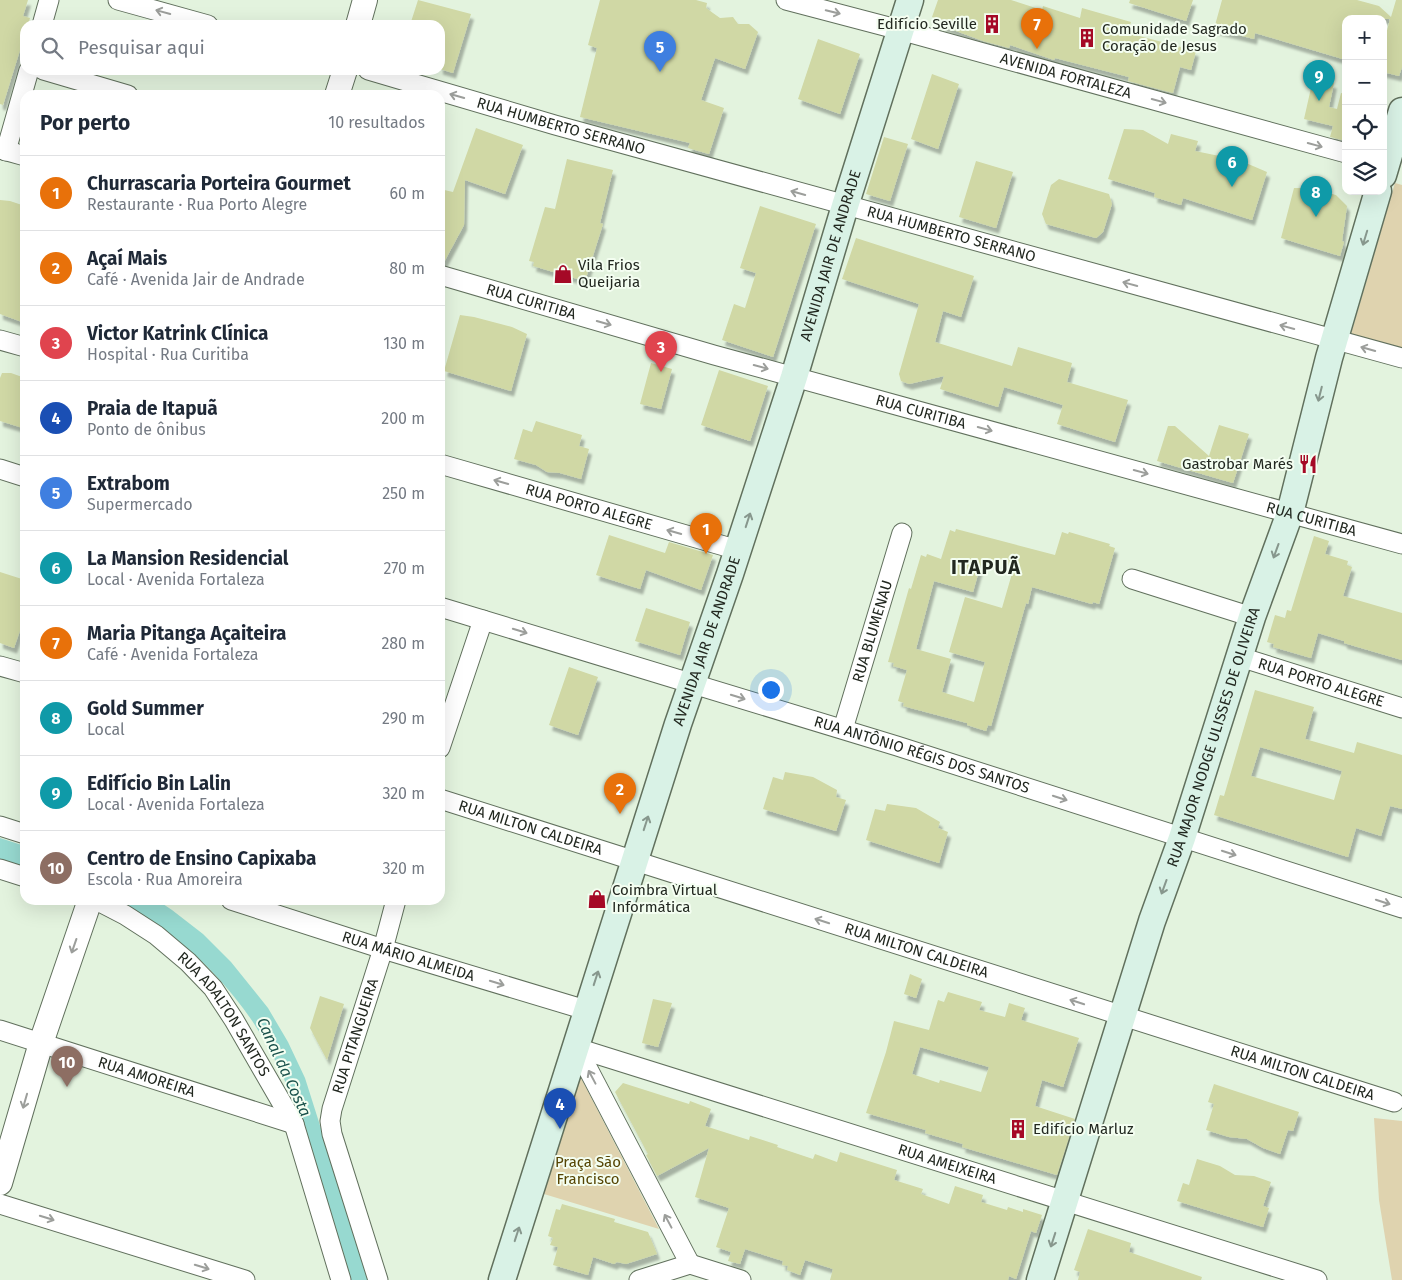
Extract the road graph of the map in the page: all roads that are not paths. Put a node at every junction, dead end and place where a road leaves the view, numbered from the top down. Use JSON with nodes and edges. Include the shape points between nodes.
{"nodes":[{"id":1,"x":49,"y":0,"type":"edge"},
{"id":2,"x":118,"y":0,"type":"edge"},
{"id":3,"x":365,"y":0,"type":"edge"},
{"id":4,"x":786,"y":0,"type":"edge"},
{"id":5,"x":910,"y":0,"type":"edge"},
{"id":6,"x":43,"y":20,"type":"edge"},
{"id":7,"x":190,"y":20,"type":"edge"},
{"id":8,"x":359,"y":20,"type":"edge"},
{"id":9,"x":900,"y":30,"type":"junction"},
{"id":10,"x":27,"y":75,"type":"edge"},
{"id":11,"x":60,"y":75,"type":"edge"},
{"id":12,"x":343,"y":75,"type":"edge"},
{"id":13,"x":385,"y":75,"type":"edge"},
{"id":14,"x":22,"y":90,"type":"edge"},
{"id":15,"x":111,"y":90,"type":"edge"},
{"id":16,"x":339,"y":90,"type":"edge"},
{"id":17,"x":436,"y":90,"type":"edge"},
{"id":18,"x":445,"y":93,"type":"edge"},
{"id":19,"x":20,"y":98,"type":"edge"},
{"id":20,"x":1402,"y":111,"type":"edge"},
{"id":21,"x":3,"y":150,"type":"edge"},
{"id":22,"x":1342,"y":152,"type":"edge"},
{"id":23,"x":20,"y":155,"type":"edge"},
{"id":24,"x":1389,"y":168,"type":"edge"},
{"id":25,"x":1377,"y":195,"type":"edge"},
{"id":26,"x":845,"y":206,"type":"junction"},
{"id":27,"x":445,"y":275,"type":"edge"},
{"id":28,"x":1334,"y":339,"type":"junction"},
{"id":29,"x":0,"y":340,"type":"edge"},
{"id":30,"x":20,"y":346,"type":"edge"},
{"id":31,"x":1402,"y":358,"type":"edge"},
{"id":32,"x":794,"y":377,"type":"junction"},
{"id":33,"x":445,"y":465,"type":"edge"},
{"id":34,"x":0,"y":469,"type":"edge"},
{"id":35,"x":20,"y":475,"type":"edge"},
{"id":36,"x":1290,"y":513,"type":"junction"},
{"id":37,"x":902,"y":534,"type":"dead end"},
{"id":38,"x":1402,"y":544,"type":"edge"},
{"id":39,"x":738,"y":550,"type":"junction"},
{"id":40,"x":1132,"y":579,"type":"dead end"},
{"id":41,"x":445,"y":609,"type":"edge"},
{"id":42,"x":1252,"y":617,"type":"junction"},
{"id":43,"x":483,"y":620,"type":"junction"},
{"id":44,"x":1240,"y":657,"type":"junction"},
{"id":45,"x":0,"y":666,"type":"edge"},
{"id":46,"x":20,"y":672,"type":"edge"},
{"id":47,"x":691,"y":683,"type":"junction"},
{"id":48,"x":1402,"y":708,"type":"edge"},
{"id":49,"x":843,"y":729,"type":"junction"},
{"id":50,"x":445,"y":733,"type":"edge"},
{"id":51,"x":445,"y":801,"type":"edge"},
{"id":52,"x":0,"y":826,"type":"edge"},
{"id":53,"x":20,"y":832,"type":"edge"},
{"id":54,"x":1182,"y":838,"type":"junction"},
{"id":55,"x":633,"y":862,"type":"junction"},
{"id":56,"x":0,"y":869,"type":"edge"},
{"id":57,"x":20,"y":875,"type":"edge"},
{"id":58,"x":88,"y":905,"type":"edge"},
{"id":59,"x":106,"y":905,"type":"edge"},
{"id":60,"x":247,"y":905,"type":"edge"},
{"id":61,"x":395,"y":905,"type":"edge"},
{"id":62,"x":1402,"y":908,"type":"edge"},
{"id":63,"x":383,"y":949,"type":"junction"},
{"id":64,"x":586,"y":1010,"type":"junction"},
{"id":65,"x":1123,"y":1017,"type":"junction"},
{"id":66,"x":0,"y":1030,"type":"edge"},
{"id":67,"x":41,"y":1043,"type":"junction"},
{"id":68,"x":576,"y":1048,"type":"junction"},
{"id":69,"x":1394,"y":1102,"type":"dead end"},
{"id":70,"x":294,"y":1124,"type":"junction"},
{"id":71,"x":0,"y":1183,"type":"edge"},
{"id":72,"x":1066,"y":1201,"type":"junction"},
{"id":73,"x":0,"y":1204,"type":"edge"},
{"id":74,"x":690,"y":1264,"type":"junction"},
{"id":75,"x":245,"y":1280,"type":"edge"},
{"id":76,"x":341,"y":1280,"type":"edge"},
{"id":77,"x":378,"y":1280,"type":"edge"},
{"id":78,"x":502,"y":1280,"type":"edge"},
{"id":79,"x":639,"y":1280,"type":"edge"},
{"id":80,"x":741,"y":1280,"type":"edge"},
{"id":81,"x":1040,"y":1280,"type":"edge"},
{"id":82,"x":1317,"y":1280,"type":"edge"}],
"edges":[{"from":1,"to":6,"type":"street"},
{"from":7,"to":2,"type":"street","one_way":true},
{"from":3,"to":8,"type":"street"},
{"from":4,"to":9,"type":"street","name":"AVENIDA FORTALEZA","one_way":true},
{"from":5,"to":9,"type":"main road","name":"AVENIDA JAIR DE ANDRADE"},
{"from":9,"to":22,"type":"street","name":"AVENIDA FORTALEZA","one_way":true},
{"from":9,"to":26,"type":"main road","name":"AVENIDA JAIR DE ANDRADE"},
{"from":10,"to":14,"type":"street"},
{"from":11,"to":15,"type":"street"},
{"from":12,"to":16,"type":"street"},
{"from":17,"to":13,"type":"street","name":"RUA HUMBERTO SERRANO","one_way":true},
{"from":26,"to":18,"type":"street","name":"RUA HUMBERTO SERRANO","one_way":true},
{"from":19,"to":21,"type":"street"},
{"from":20,"to":24,"type":"main road"},
{"from":21,"to":23,"type":"street"},
{"from":25,"to":28,"type":"main road","name":"RUA MAJOR NODGE ULISSES DE OLIVEIRA","one_way":true},
{"from":28,"to":26,"type":"street","name":"RUA HUMBERTO SERRANO","one_way":true},
{"from":26,"to":32,"type":"main road","name":"AVENIDA JAIR DE ANDRADE"},
{"from":27,"to":32,"type":"street","name":"RUA CURITIBA","one_way":true},
{"from":31,"to":28,"type":"street","name":"RUA HUMBERTO SERRANO","one_way":true},
{"from":28,"to":36,"type":"main road","name":"RUA MAJOR NODGE ULISSES DE OLIVEIRA","one_way":true},
{"from":29,"to":30,"type":"street"},
{"from":32,"to":36,"type":"street","name":"RUA CURITIBA","one_way":true},
{"from":39,"to":32,"type":"main road","name":"AVENIDA JAIR DE ANDRADE","one_way":true},
{"from":39,"to":33,"type":"street","name":"RUA PORTO ALEGRE","one_way":true},
{"from":34,"to":35,"type":"street"},
{"from":36,"to":38,"type":"street","name":"RUA CURITIBA"},
{"from":36,"to":42,"type":"main road","name":"RUA MAJOR NODGE ULISSES DE OLIVEIRA","one_way":true},
{"from":37,"to":49,"type":"street","name":"RUA BLUMENAU"},
{"from":39,"to":47,"type":"main road","name":"AVENIDA JAIR DE ANDRADE"},
{"from":40,"to":42,"type":"street"},
{"from":41,"to":43,"type":"street","name":"RUA ANTÔNIO RÉGIS DOS SANTOS"},
{"from":42,"to":44,"type":"main road","name":"RUA MAJOR NODGE ULISSES DE OLIVEIRA"},
{"from":43,"to":47,"type":"street","name":"RUA ANTÔNIO RÉGIS DOS SANTOS","one_way":true},
{"from":43,"to":50,"type":"street"},
{"from":44,"to":48,"type":"street","name":"RUA PORTO ALEGRE"},
{"from":44,"to":54,"type":"main road","name":"RUA MAJOR NODGE ULISSES DE OLIVEIRA"},
{"from":45,"to":46,"type":"street"},
{"from":47,"to":49,"type":"street","name":"RUA ANTÔNIO RÉGIS DOS SANTOS","one_way":true},
{"from":55,"to":47,"type":"main road","name":"AVENIDA JAIR DE ANDRADE","one_way":true},
{"from":49,"to":54,"type":"street","name":"RUA ANTÔNIO RÉGIS DOS SANTOS","one_way":true},
{"from":51,"to":55,"type":"street","name":"RUA MILTON CALDEIRA"},
{"from":52,"to":53,"type":"street"},
{"from":54,"to":62,"type":"street","name":"RUA ANTÔNIO RÉGIS DOS SANTOS","one_way":true},
{"from":54,"to":65,"type":"main road","name":"RUA MAJOR NODGE ULISSES DE OLIVEIRA","one_way":true,"via":[[1152,921]]},
{"from":64,"to":55,"type":"main road","name":"AVENIDA JAIR DE ANDRADE","one_way":true},
{"from":65,"to":55,"type":"street","name":"RUA MILTON CALDEIRA","one_way":true},
{"from":56,"to":57,"type":"street"},
{"from":58,"to":67,"type":"street","one_way":true},
{"from":59,"to":70,"type":"street","name":"RUA ADALTON SANTOS","via":[[156,935],[213,988]]},
{"from":60,"to":63,"type":"street","name":"RUA MÁRIO ALMEIDA"},
{"from":61,"to":63,"type":"street","name":"RUA PITANGUEIRA"},
{"from":63,"to":64,"type":"street","name":"RUA MÁRIO ALMEIDA","one_way":true},
{"from":63,"to":77,"type":"street","name":"RUA PITANGUEIRA","via":[[331,1114],[332,1134]]},
{"from":64,"to":68,"type":"main road","name":"AVENIDA JAIR DE ANDRADE"},
{"from":65,"to":69,"type":"street","name":"RUA MILTON CALDEIRA"},
{"from":65,"to":72,"type":"main road","name":"RUA MAJOR NODGE ULISSES DE OLIVEIRA"},
{"from":66,"to":67,"type":"street","name":"RUA AMOREIRA"},
{"from":67,"to":70,"type":"street","name":"RUA AMOREIRA"},
{"from":67,"to":71,"type":"street","one_way":true},
{"from":68,"to":72,"type":"street","name":"RUA AMEIXEIRA"},
{"from":74,"to":68,"type":"street","one_way":true},
{"from":78,"to":68,"type":"main road","name":"AVENIDA JAIR DE ANDRADE","one_way":true},
{"from":70,"to":76,"type":"street","name":"RUA ADALTON SANTOS"},
{"from":72,"to":81,"type":"main road","name":"RUA MAJOR NODGE ULISSES DE OLIVEIRA","one_way":true},
{"from":72,"to":82,"type":"street","name":"RUA AMEIXEIRA"},
{"from":73,"to":75,"type":"street","one_way":true},
{"from":74,"to":79,"type":"street"},
{"from":74,"to":80,"type":"street"}]}
